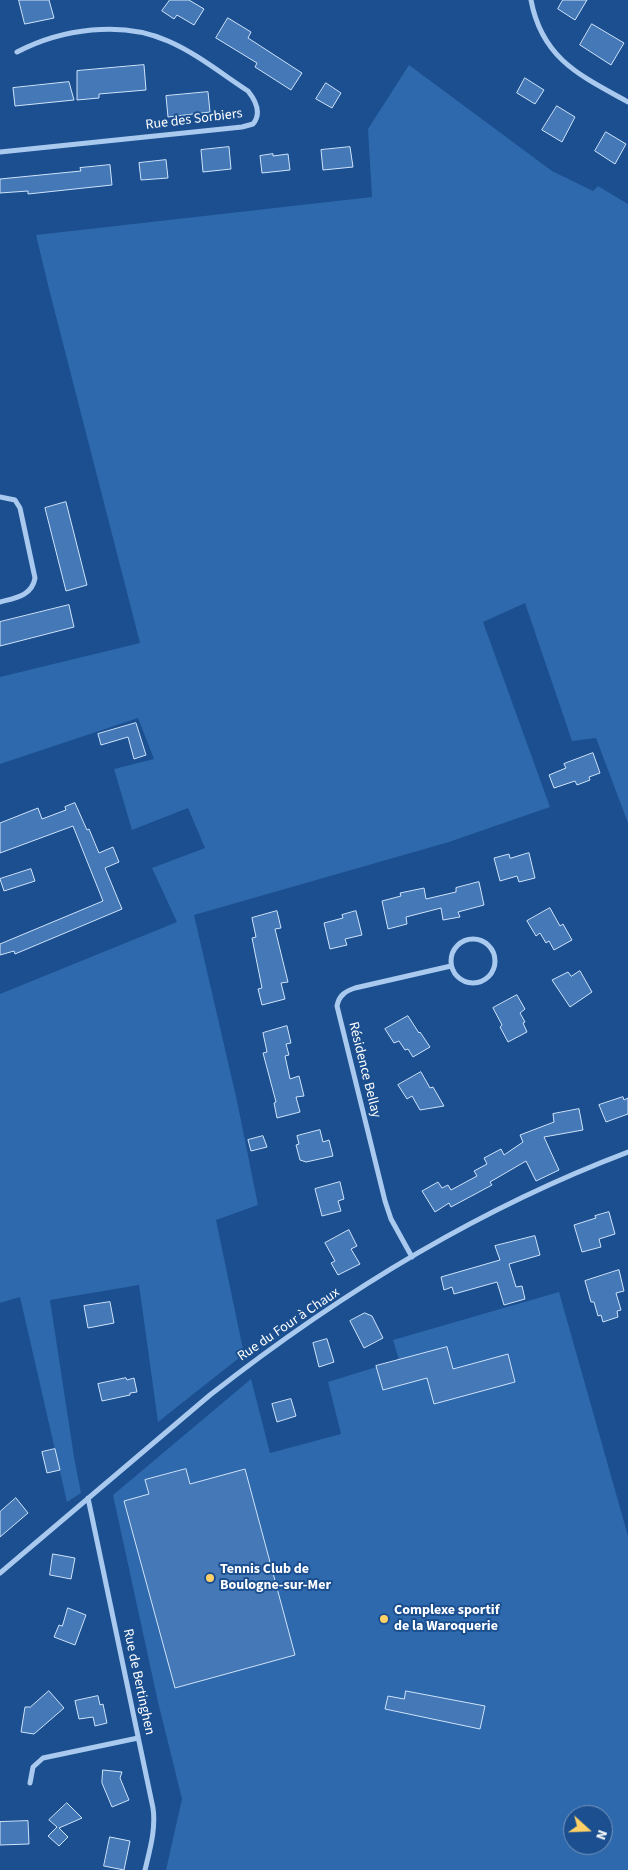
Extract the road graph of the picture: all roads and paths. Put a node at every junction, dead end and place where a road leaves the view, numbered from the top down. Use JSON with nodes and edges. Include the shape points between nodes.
{"nodes":[{"id":1,"x":531,"y":0,"type":"edge"},
{"id":2,"x":17,"y":52,"type":"dead end"},
{"id":3,"x":628,"y":102,"type":"edge"},
{"id":4,"x":0,"y":152,"type":"edge"},
{"id":5,"x":0,"y":498,"type":"edge"},
{"id":6,"x":0,"y":602,"type":"edge"},
{"id":7,"x":451,"y":966,"type":"junction"},
{"id":8,"x":628,"y":1152,"type":"edge"},
{"id":9,"x":412,"y":1257,"type":"junction"},
{"id":10,"x":88,"y":1498,"type":"junction"},
{"id":11,"x":0,"y":1573,"type":"edge"},
{"id":12,"x":138,"y":1738,"type":"junction"},
{"id":13,"x":30,"y":1783,"type":"dead end"},
{"id":14,"x":145,"y":1870,"type":"edge"}],
"edges":[{"from":1,"to":3,"type":"street","via":[[538,28],[558,57],[579,74]]},
{"from":2,"to":4,"type":"street","name":"Rue des Sorbiers","via":[[40,41],[84,32],[147,33],[181,47],[248,92],[256,101],[258,115],[253,124],[242,127]]},
{"from":5,"to":6,"type":"street","via":[[14,500],[20,508],[35,578],[24,596]]},
{"from":7,"to":7,"type":"street","via":[[454,948],[470,939],[487,944],[495,956],[492,974],[480,983],[462,981]]},
{"from":7,"to":9,"type":"street","name":"Résidence Bellay","via":[[355,988],[340,997],[337,1006],[385,1201]]},
{"from":8,"to":9,"type":"street","name":"Rue du Four à Chaux","via":[[526,1197]]},
{"from":9,"to":10,"type":"street","name":"Rue du Four à Chaux","via":[[244,1368]]},
{"from":10,"to":11,"type":"street","name":"Rue du Four à Chaux"},
{"from":10,"to":12,"type":"street","name":"Rue de Bertinghen"},
{"from":12,"to":13,"type":"street","via":[[43,1758],[33,1767]]},
{"from":12,"to":14,"type":"street","name":"Rue de Bertinghen","via":[[154,1816]]}]}
